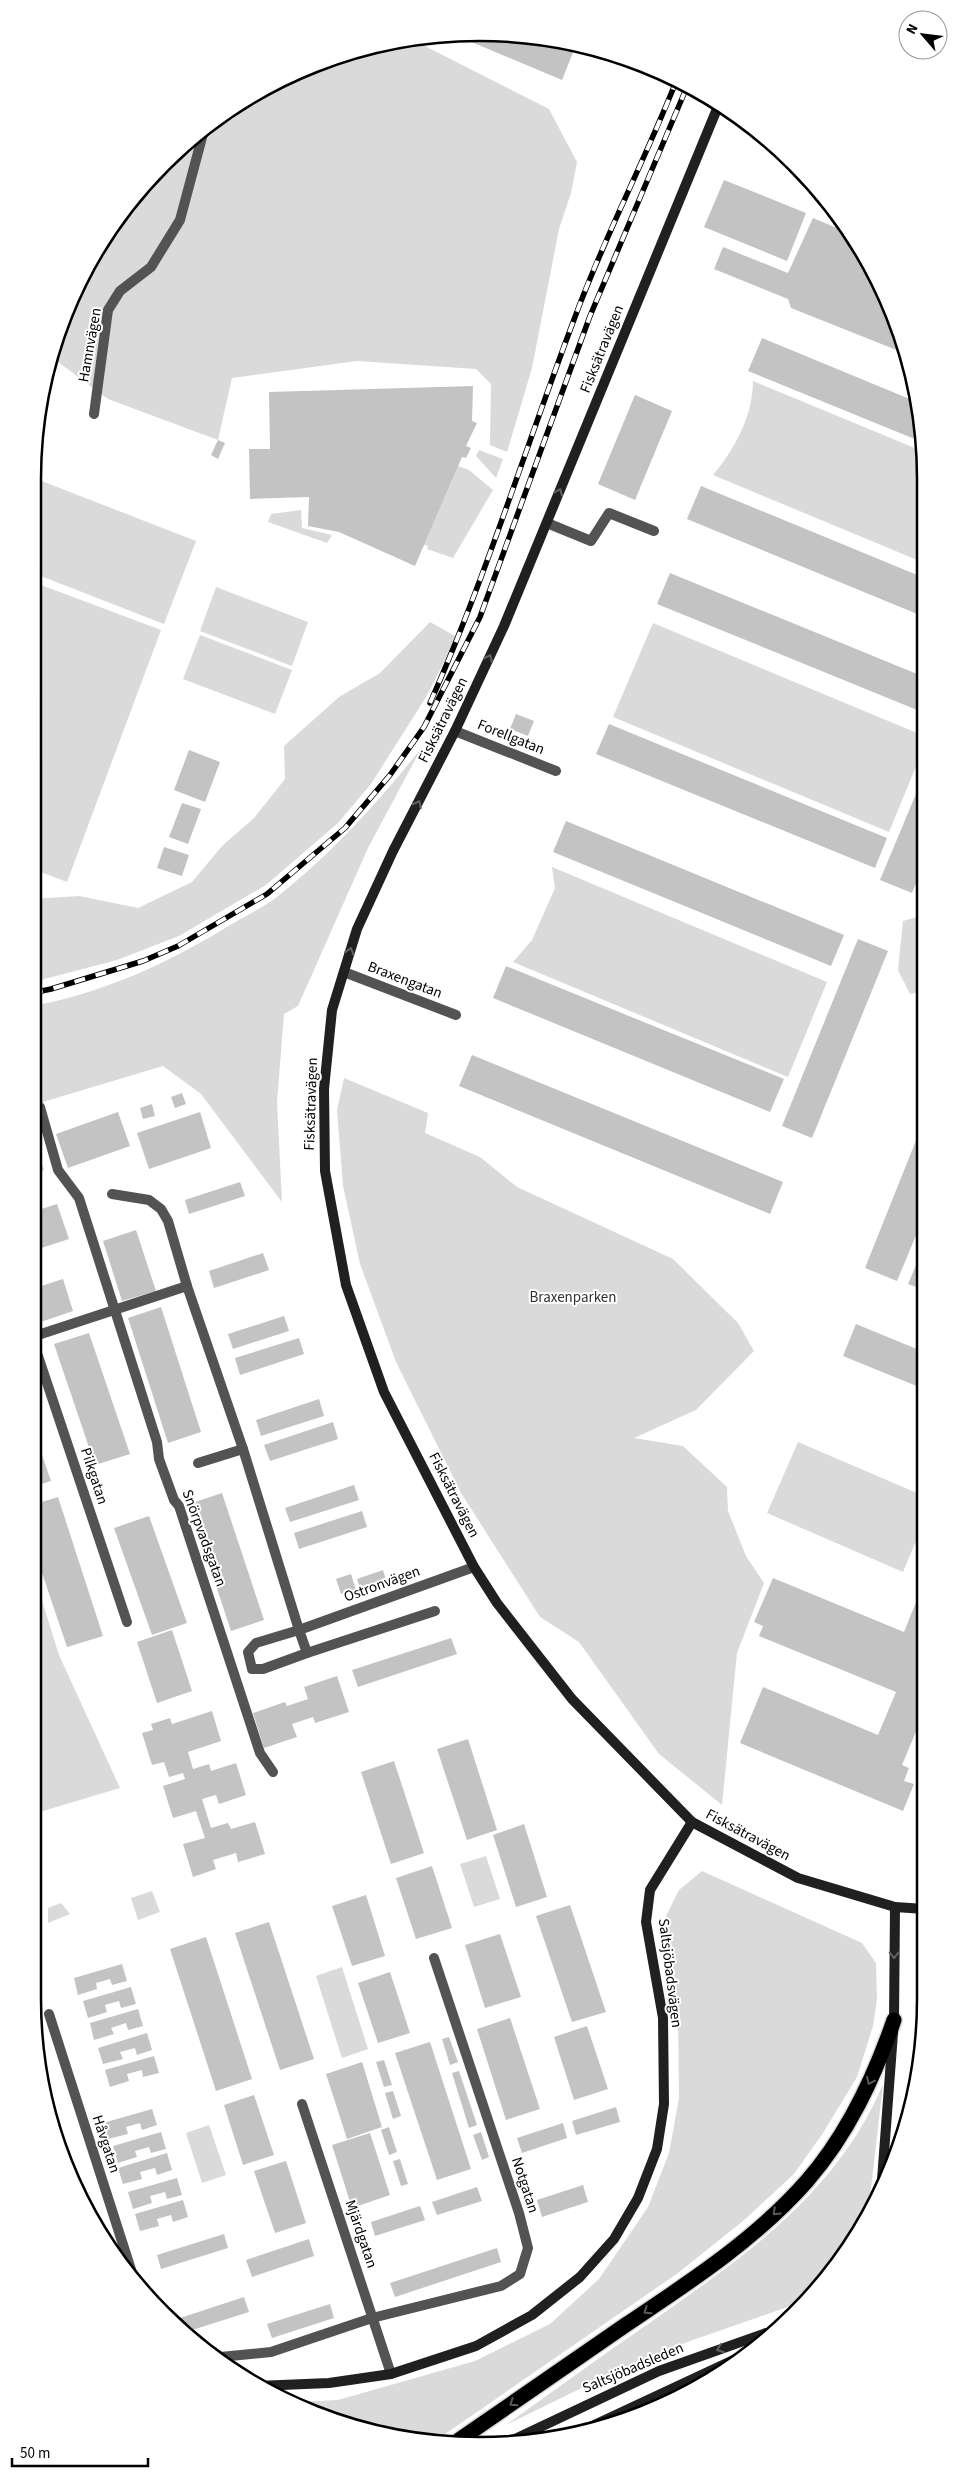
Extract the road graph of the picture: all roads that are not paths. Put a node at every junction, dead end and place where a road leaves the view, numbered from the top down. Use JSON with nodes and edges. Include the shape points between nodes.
{"nodes":[{"id":1,"x":716,"y":111,"type":"edge"},
{"id":2,"x":201,"y":141,"type":"edge"},
{"id":3,"x":94,"y":414,"type":"dead end"},
{"id":4,"x":547,"y":524,"type":"junction"},
{"id":5,"x":654,"y":531,"type":"dead end"},
{"id":6,"x":455,"y":731,"type":"junction"},
{"id":7,"x":556,"y":771,"type":"dead end"},
{"id":8,"x":344,"y":972,"type":"junction"},
{"id":9,"x":456,"y":1015,"type":"dead end"},
{"id":10,"x":41,"y":1110,"type":"edge"},
{"id":11,"x":112,"y":1194,"type":"dead end"},
{"id":12,"x":187,"y":1286,"type":"junction"},
{"id":13,"x":117,"y":1311,"type":"junction"},
{"id":14,"x":41,"y":1335,"type":"edge"},
{"id":15,"x":41,"y":1365,"type":"edge"},
{"id":16,"x":243,"y":1449,"type":"junction"},
{"id":17,"x":198,"y":1463,"type":"dead end"},
{"id":18,"x":474,"y":1567,"type":"junction"},
{"id":19,"x":435,"y":1611,"type":"dead end"},
{"id":20,"x":127,"y":1622,"type":"dead end"},
{"id":21,"x":299,"y":1630,"type":"junction"},
{"id":22,"x":307,"y":1653,"type":"junction"},
{"id":23,"x":273,"y":1772,"type":"dead end"},
{"id":24,"x":692,"y":1822,"type":"junction"},
{"id":25,"x":895,"y":1907,"type":"junction"},
{"id":26,"x":917,"y":1908,"type":"edge"},
{"id":27,"x":434,"y":1958,"type":"dead end"},
{"id":28,"x":49,"y":2014,"type":"dead end"},
{"id":29,"x":894,"y":2020,"type":"junction"},
{"id":30,"x":302,"y":2104,"type":"dead end"},
{"id":31,"x":883,"y":2167,"type":"edge"},
{"id":32,"x":129,"y":2261,"type":"edge"},
{"id":33,"x":372,"y":2318,"type":"junction"},
{"id":34,"x":758,"y":2336,"type":"edge"},
{"id":35,"x":226,"y":2356,"type":"edge"},
{"id":36,"x":707,"y":2372,"type":"edge"},
{"id":37,"x":391,"y":2374,"type":"junction"},
{"id":38,"x":273,"y":2385,"type":"edge"},
{"id":39,"x":614,"y":2416,"type":"edge"},
{"id":40,"x":523,"y":2434,"type":"edge"},
{"id":41,"x":464,"y":2436,"type":"edge"}],
"edges":[{"from":4,"to":1,"type":"street","name":"Fisksätravägen","one_way":true},
{"from":2,"to":3,"type":"street","name":"Hamnvägen","via":[[180,220],[151,267],[120,291],[108,310]]},
{"from":4,"to":5,"type":"street","via":[[591,541],[609,513]]},
{"from":6,"to":4,"type":"street","name":"Fisksätravägen","one_way":true},
{"from":6,"to":7,"type":"street","name":"Forellgatan"},
{"from":8,"to":6,"type":"street","name":"Fisksätravägen","one_way":true,"via":[[357,929]]},
{"from":8,"to":9,"type":"street","name":"Braxengatan"},
{"from":8,"to":18,"type":"street","name":"Fisksätravägen","via":[[332,1010],[324,1089],[325,1171],[346,1285],[384,1392]]},
{"from":10,"to":13,"type":"street","name":"Snörpvadsgatan","via":[[58,1170],[79,1198]]},
{"from":11,"to":12,"type":"street","via":[[150,1200],[161,1210],[168,1221]]},
{"from":12,"to":13,"type":"street"},
{"from":12,"to":16,"type":"street"},
{"from":13,"to":14,"type":"street"},
{"from":13,"to":23,"type":"street","name":"Snörpvadsgatan","via":[[158,1442],[159,1459],[179,1506],[260,1753]]},
{"from":15,"to":20,"type":"street","name":"Pilkgatan"},
{"from":16,"to":17,"type":"street"},
{"from":16,"to":21,"type":"street"},
{"from":18,"to":21,"type":"street","name":"Ostronvägen"},
{"from":18,"to":24,"type":"street","name":"Fisksätravägen","via":[[496,1602],[572,1699]]},
{"from":19,"to":22,"type":"street","name":"Ostronvägen"},
{"from":21,"to":22,"type":"street"},
{"from":21,"to":22,"type":"street","name":"Ostronvägen","via":[[251,1647],[248,1657],[252,1669],[264,1669]]},
{"from":24,"to":25,"type":"street","name":"Fisksätravägen","via":[[798,1878]]},
{"from":24,"to":37,"type":"street","name":"Saltsjöbadsvägen","via":[[650,1890],[646,1922],[663,2018],[664,2104],[656,2149],[638,2198],[614,2239],[580,2277],[532,2315],[476,2346]]},
{"from":25,"to":26,"type":"street","name":"Fisksätravägen"},
{"from":25,"to":29,"type":"street","one_way":true},
{"from":27,"to":33,"type":"street","name":"Notgatan","via":[[528,2248],[520,2274],[501,2286]]},
{"from":28,"to":32,"type":"street","name":"Håvgatan"},
{"from":29,"to":31,"type":"street"},
{"from":29,"to":41,"type":"highway","one_way":true,"via":[[864,2095],[837,2142],[807,2181],[772,2216],[738,2246],[669,2296]]},
{"from":30,"to":33,"type":"street","name":"Mjärdgatan"},
{"from":33,"to":35,"type":"street","via":[[271,2352]]},
{"from":33,"to":37,"type":"street","name":"Mjärdgatan"},
{"from":34,"to":40,"type":"street","name":"Saltsjöbadsleden","one_way":true,"via":[[659,2371]]},
{"from":36,"to":39,"type":"street"},
{"from":37,"to":38,"type":"street","name":"Saltsjöbadsvägen","via":[[329,2383]]}]}
